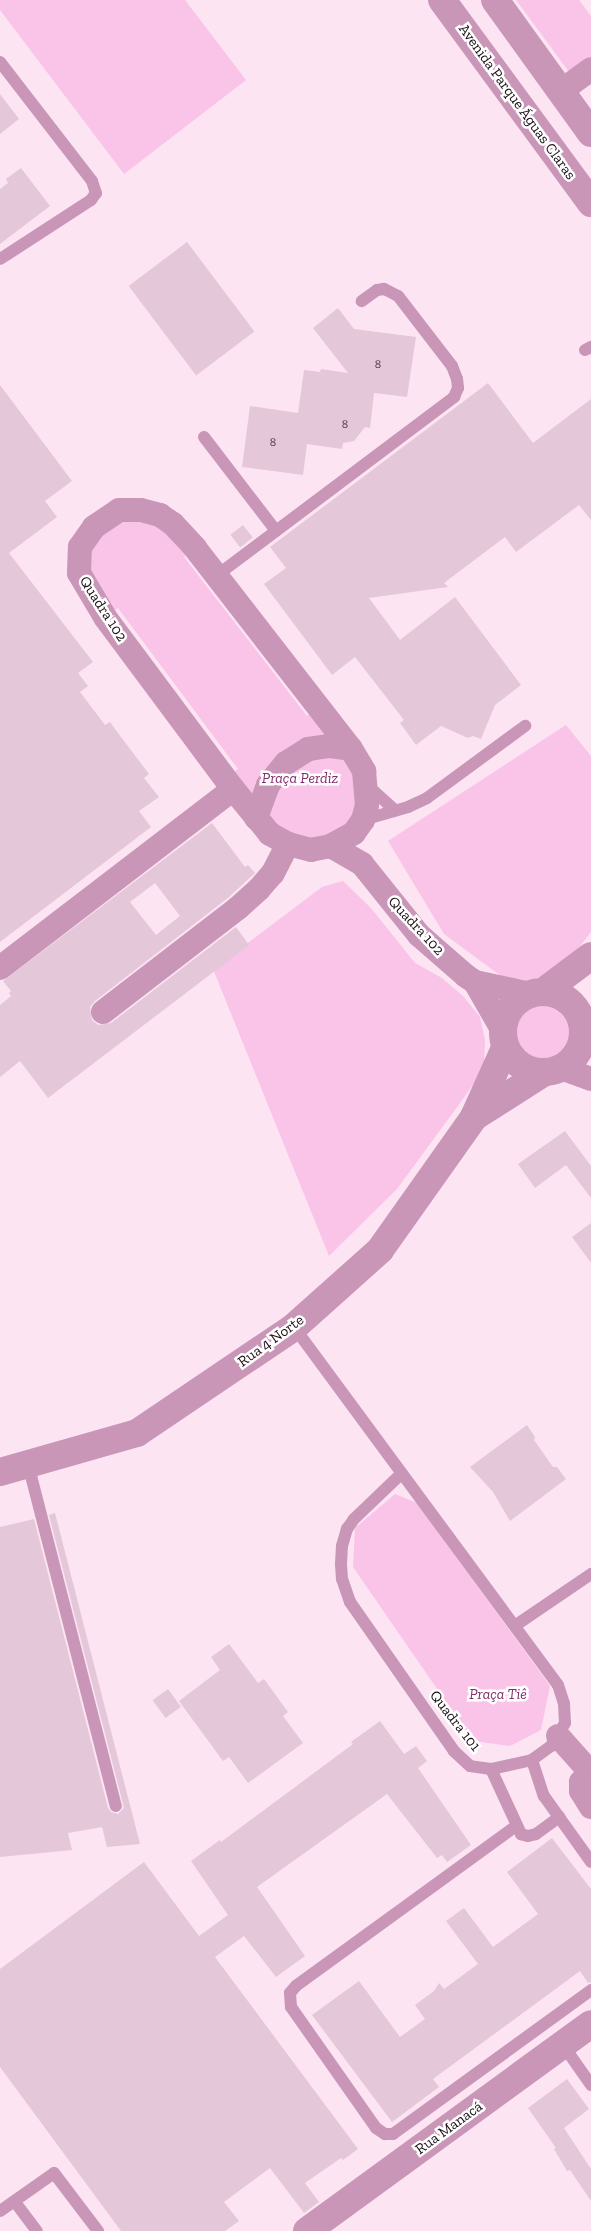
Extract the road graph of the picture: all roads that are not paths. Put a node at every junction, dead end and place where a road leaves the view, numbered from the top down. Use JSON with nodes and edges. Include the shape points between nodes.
{"nodes":[{"id":1,"x":495,"y":0,"type":"edge"},
{"id":2,"x":444,"y":1,"type":"edge"},
{"id":3,"x":0,"y":62,"type":"edge"},
{"id":4,"x":591,"y":69,"type":"edge"},
{"id":5,"x":561,"y":91,"type":"junction"},
{"id":6,"x":591,"y":133,"type":"edge"},
{"id":7,"x":591,"y":203,"type":"edge"},
{"id":8,"x":0,"y":259,"type":"edge"},
{"id":9,"x":362,"y":301,"type":"dead end"},
{"id":10,"x":204,"y":437,"type":"dead end"},
{"id":11,"x":276,"y":531,"type":"junction"},
{"id":12,"x":216,"y":576,"type":"junction"},
{"id":13,"x":525,"y":726,"type":"dead end"},
{"id":14,"x":351,"y":749,"type":"junction"},
{"id":15,"x":366,"y":785,"type":"junction"},
{"id":16,"x":233,"y":789,"type":"junction"},
{"id":17,"x":395,"y":810,"type":"junction"},
{"id":18,"x":256,"y":818,"type":"junction"},
{"id":19,"x":358,"y":826,"type":"junction"},
{"id":20,"x":288,"y":844,"type":"junction"},
{"id":21,"x":331,"y":846,"type":"junction"},
{"id":22,"x":362,"y":864,"type":"junction"},
{"id":23,"x":591,"y":956,"type":"edge"},
{"id":24,"x":0,"y":968,"type":"edge"},
{"id":25,"x":475,"y":982,"type":"junction"},
{"id":26,"x":537,"y":993,"type":"junction"},
{"id":27,"x":591,"y":994,"type":"edge"},
{"id":28,"x":103,"y":1012,"type":"dead end"},
{"id":29,"x":585,"y":1030,"type":"edge"},
{"id":30,"x":504,"y":1040,"type":"junction"},
{"id":31,"x":552,"y":1070,"type":"junction"},
{"id":32,"x":591,"y":1079,"type":"edge"},
{"id":33,"x":474,"y":1117,"type":"junction"},
{"id":34,"x":294,"y":1327,"type":"junction"},
{"id":35,"x":28,"y":1464,"type":"junction"},
{"id":36,"x":0,"y":1472,"type":"edge"},
{"id":37,"x":402,"y":1473,"type":"junction"},
{"id":38,"x":591,"y":1574,"type":"edge"},
{"id":39,"x":516,"y":1625,"type":"junction"},
{"id":40,"x":558,"y":1736,"type":"junction"},
{"id":41,"x":532,"y":1760,"type":"junction"},
{"id":42,"x":492,"y":1769,"type":"junction"},
{"id":43,"x":591,"y":1773,"type":"edge"},
{"id":44,"x":116,"y":1806,"type":"dead end"},
{"id":45,"x":591,"y":1807,"type":"edge"},
{"id":46,"x":559,"y":1817,"type":"junction"},
{"id":47,"x":516,"y":1826,"type":"junction"},
{"id":48,"x":591,"y":1862,"type":"edge"},
{"id":49,"x":591,"y":1990,"type":"edge"},
{"id":50,"x":591,"y":2024,"type":"edge"},
{"id":51,"x":563,"y":2045,"type":"junction"},
{"id":52,"x":591,"y":2085,"type":"edge"},
{"id":53,"x":15,"y":2202,"type":"junction"},
{"id":54,"x":0,"y":2211,"type":"edge"},
{"id":55,"x":322,"y":2224,"type":"edge"},
{"id":56,"x":36,"y":2231,"type":"edge"},
{"id":57,"x":98,"y":2231,"type":"edge"}],
"edges":[{"from":1,"to":5,"type":"street"},
{"from":2,"to":7,"type":"street","name":"Avenida Parque Águas Claras"},
{"from":3,"to":8,"type":"lane","via":[[92,181],[96,192],[91,200]]},
{"from":4,"to":5,"type":"street"},
{"from":5,"to":6,"type":"street"},
{"from":9,"to":11,"type":"lane","via":[[384,289],[398,296],[452,366],[458,388],[454,397]]},
{"from":10,"to":11,"type":"lane"},
{"from":11,"to":12,"type":"lane"},
{"from":12,"to":14,"type":"street","name":"Quadra 102"},
{"from":12,"to":16,"type":"street","name":"Quadra 102","via":[[173,524],[160,515],[142,510],[120,510],[94,527],[80,547],[79,574],[100,610]]},
{"from":13,"to":17,"type":"lane","via":[[427,798]]},
{"from":14,"to":15,"type":"street","name":"Quadra 102","via":[[364,771]]},
{"from":14,"to":18,"type":"street","via":[[330,746],[308,749],[286,763],[268,785]]},
{"from":15,"to":17,"type":"lane"},
{"from":15,"to":19,"type":"street","name":"Quadra 102","via":[[367,805]]},
{"from":16,"to":18,"type":"street","name":"Quadra 102"},
{"from":16,"to":24,"type":"street"},
{"from":17,"to":19,"type":"lane"},
{"from":18,"to":20,"type":"street","name":"Quadra 102","via":[[270,834]]},
{"from":19,"to":21,"type":"street","name":"Quadra 102"},
{"from":19,"to":22,"type":"street","name":"Quadra 102"},
{"from":20,"to":21,"type":"street","name":"Quadra 102","via":[[311,850]]},
{"from":20,"to":28,"type":"street","via":[[273,873],[259,889]]},
{"from":21,"to":22,"type":"street","name":"Quadra 102"},
{"from":22,"to":25,"type":"street","name":"Quadra 102","via":[[419,934]]},
{"from":23,"to":26,"type":"street"},
{"from":25,"to":26,"type":"street","name":"Quadra 102"},
{"from":25,"to":30,"type":"street","name":"Quadra 102"},
{"from":26,"to":29,"type":"street","via":[[555,994],[566,999],[575,1007]]},
{"from":26,"to":30,"type":"street","via":[[519,999],[511,1008],[505,1019]]},
{"from":27,"to":29,"type":"street"},
{"from":29,"to":31,"type":"street","via":[[577,1054]]},
{"from":30,"to":31,"type":"street","via":[[519,1065],[530,1071]]},
{"from":30,"to":33,"type":"street","name":"Rua 4 Norte"},
{"from":31,"to":32,"type":"street"},
{"from":31,"to":33,"type":"street","name":"Rua 4 Norte"},
{"from":33,"to":34,"type":"street","name":"Rua 4 Norte","via":[[380,1250]]},
{"from":34,"to":35,"type":"street","name":"Rua 4 Norte","via":[[137,1433]]},
{"from":34,"to":37,"type":"lane","name":"Quadra 101"},
{"from":35,"to":36,"type":"street","name":"Rua 4 Norte"},
{"from":35,"to":44,"type":"lane"},
{"from":37,"to":39,"type":"lane","name":"Quadra 101"},
{"from":37,"to":42,"type":"lane","name":"Quadra 101","via":[[347,1529],[342,1546],[342,1579],[350,1602],[454,1751],[470,1766]]},
{"from":38,"to":39,"type":"lane"},
{"from":39,"to":40,"type":"lane","name":"Quadra 101","via":[[558,1685],[566,1723]]},
{"from":40,"to":41,"type":"lane","name":"Quadra 101","via":[[543,1754]]},
{"from":40,"to":43,"type":"street"},
{"from":41,"to":42,"type":"lane","name":"Quadra 101"},
{"from":41,"to":46,"type":"lane","via":[[544,1796]]},
{"from":42,"to":47,"type":"lane"},
{"from":43,"to":45,"type":"street","via":[[581,1782],[580,1791]]},
{"from":46,"to":47,"type":"lane","via":[[528,1836],[521,1834]]},
{"from":46,"to":48,"type":"lane"},
{"from":47,"to":49,"type":"lane","via":[[296,1986],[290,1993],[291,2007],[376,2128],[385,2134],[393,2134]]},
{"from":50,"to":51,"type":"street","name":"Rua Manacá"},
{"from":51,"to":52,"type":"lane"},
{"from":51,"to":55,"type":"street","name":"Rua Manacá"},
{"from":53,"to":54,"type":"lane"},
{"from":53,"to":56,"type":"lane"},
{"from":53,"to":57,"type":"lane","via":[[54,2173]]}]}
